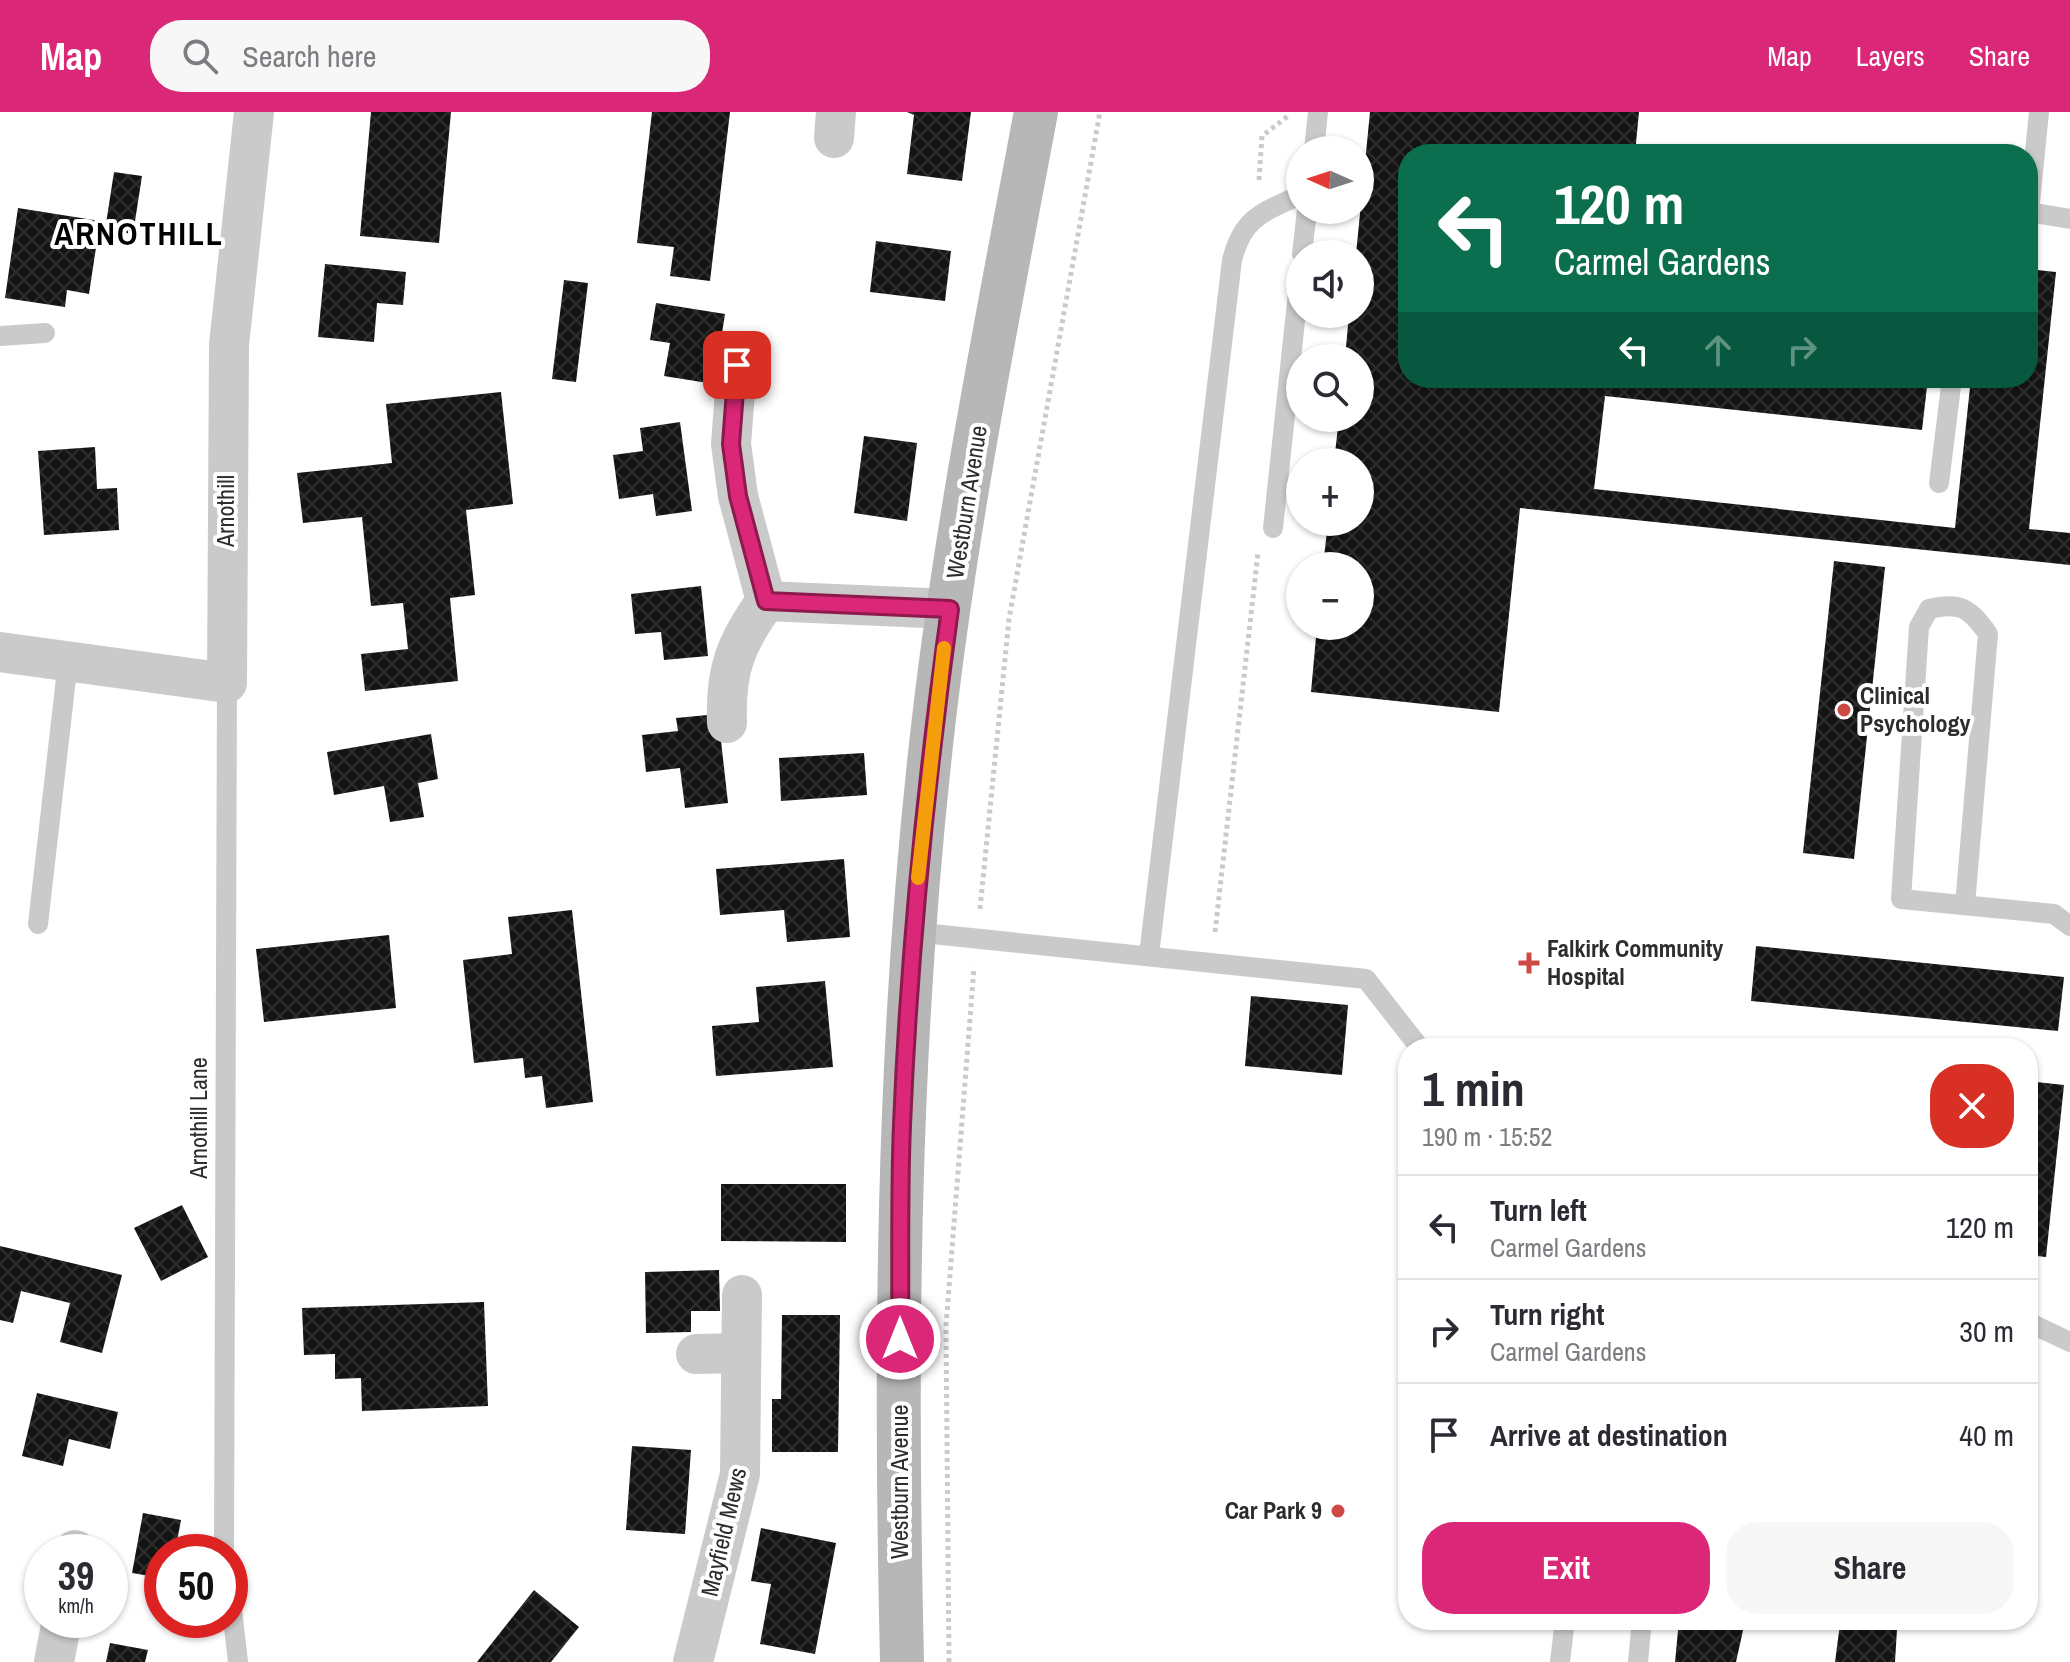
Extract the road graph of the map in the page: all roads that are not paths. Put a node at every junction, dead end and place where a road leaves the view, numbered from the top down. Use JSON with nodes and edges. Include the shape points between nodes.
{"nodes":[{"id":1,"x":254,"y":112,"type":"edge"},
{"id":2,"x":1036,"y":112,"type":"edge"},
{"id":3,"x":1318,"y":112,"type":"edge"},
{"id":4,"x":2039,"y":112,"type":"edge"},
{"id":5,"x":1315,"y":136,"type":"edge"},
{"id":6,"x":2035,"y":144,"type":"edge"},
{"id":7,"x":1286,"y":202,"type":"edge"},
{"id":8,"x":2038,"y":214,"type":"edge"},
{"id":9,"x":2070,"y":219,"type":"edge"},
{"id":10,"x":1294,"y":328,"type":"edge"},
{"id":11,"x":45,"y":333,"type":"dead end"},
{"id":12,"x":0,"y":336,"type":"edge"},
{"id":13,"x":737,"y":365,"type":"dead end"},
{"id":14,"x":1951,"y":388,"type":"edge"},
{"id":15,"x":1939,"y":483,"type":"dead end"},
{"id":16,"x":1273,"y":528,"type":"dead end"},
{"id":17,"x":766,"y":601,"type":"junction"},
{"id":18,"x":950,"y":609,"type":"junction"},
{"id":19,"x":0,"y":652,"type":"edge"},
{"id":20,"x":68,"y":661,"type":"junction"},
{"id":21,"x":227,"y":683,"type":"junction"},
{"id":22,"x":727,"y":723,"type":"dead end"},
{"id":23,"x":1965,"y":905,"type":"junction"},
{"id":24,"x":38,"y":924,"type":"dead end"},
{"id":25,"x":2070,"y":926,"type":"edge"},
{"id":26,"x":913,"y":932,"type":"junction"},
{"id":27,"x":1149,"y":955,"type":"junction"},
{"id":28,"x":1412,"y":1038,"type":"edge"},
{"id":29,"x":742,"y":1295,"type":"dead end"},
{"id":30,"x":2038,"y":1325,"type":"edge"},
{"id":31,"x":2069,"y":1334,"type":"edge"},
{"id":32,"x":741,"y":1353,"type":"junction"},
{"id":33,"x":696,"y":1354,"type":"dead end"},
{"id":34,"x":224,"y":1534,"type":"edge"},
{"id":35,"x":1564,"y":1630,"type":"edge"},
{"id":36,"x":1641,"y":1630,"type":"edge"},
{"id":37,"x":59,"y":1638,"type":"edge"},
{"id":38,"x":235,"y":1638,"type":"edge"},
{"id":39,"x":54,"y":1662,"type":"edge"},
{"id":40,"x":238,"y":1662,"type":"edge"},
{"id":41,"x":693,"y":1662,"type":"edge"},
{"id":42,"x":902,"y":1662,"type":"edge"},
{"id":43,"x":1560,"y":1662,"type":"edge"},
{"id":44,"x":1638,"y":1662,"type":"edge"}],
"edges":[{"from":1,"to":21,"type":"street","name":"Arnothill","via":[[229,345]]},
{"from":2,"to":18,"type":"main road","name":"Westburn Avenue"},
{"from":3,"to":5,"type":"lane"},
{"from":4,"to":6,"type":"lane"},
{"from":7,"to":27,"type":"lane","via":[[1250,220],[1238,236],[1232,260]]},
{"from":8,"to":9,"type":"lane"},
{"from":10,"to":16,"type":"lane"},
{"from":11,"to":12,"type":"lane"},
{"from":13,"to":17,"type":"street","via":[[731,444],[738,496]]},
{"from":14,"to":15,"type":"lane"},
{"from":17,"to":18,"type":"street"},
{"from":17,"to":22,"type":"street","via":[[736,650],[726,685]]},
{"from":18,"to":26,"type":"main road","name":"Westburn Avenue"},
{"from":19,"to":20,"type":"street"},
{"from":20,"to":21,"type":"street"},
{"from":20,"to":24,"type":"lane"},
{"from":21,"to":34,"type":"lane","name":"Arnothill Lane"},
{"from":23,"to":23,"type":"lane","via":[[1901,899],[1919,627],[1929,609],[1946,605],[1971,611],[1988,634]]},
{"from":23,"to":25,"type":"lane","via":[[2054,914]]},
{"from":26,"to":27,"type":"lane"},
{"from":26,"to":42,"type":"main road","name":"Westburn Avenue","via":[[902,1128]]},
{"from":27,"to":28,"type":"lane","via":[[1366,979]]},
{"from":29,"to":32,"type":"street","name":"Mayfield Mews"},
{"from":30,"to":31,"type":"lane"},
{"from":32,"to":33,"type":"street"},
{"from":32,"to":41,"type":"street","name":"Mayfield Mews","via":[[740,1474]]},
{"from":35,"to":43,"type":"lane"},
{"from":36,"to":44,"type":"lane"},
{"from":37,"to":39,"type":"street"},
{"from":38,"to":40,"type":"lane"}]}
